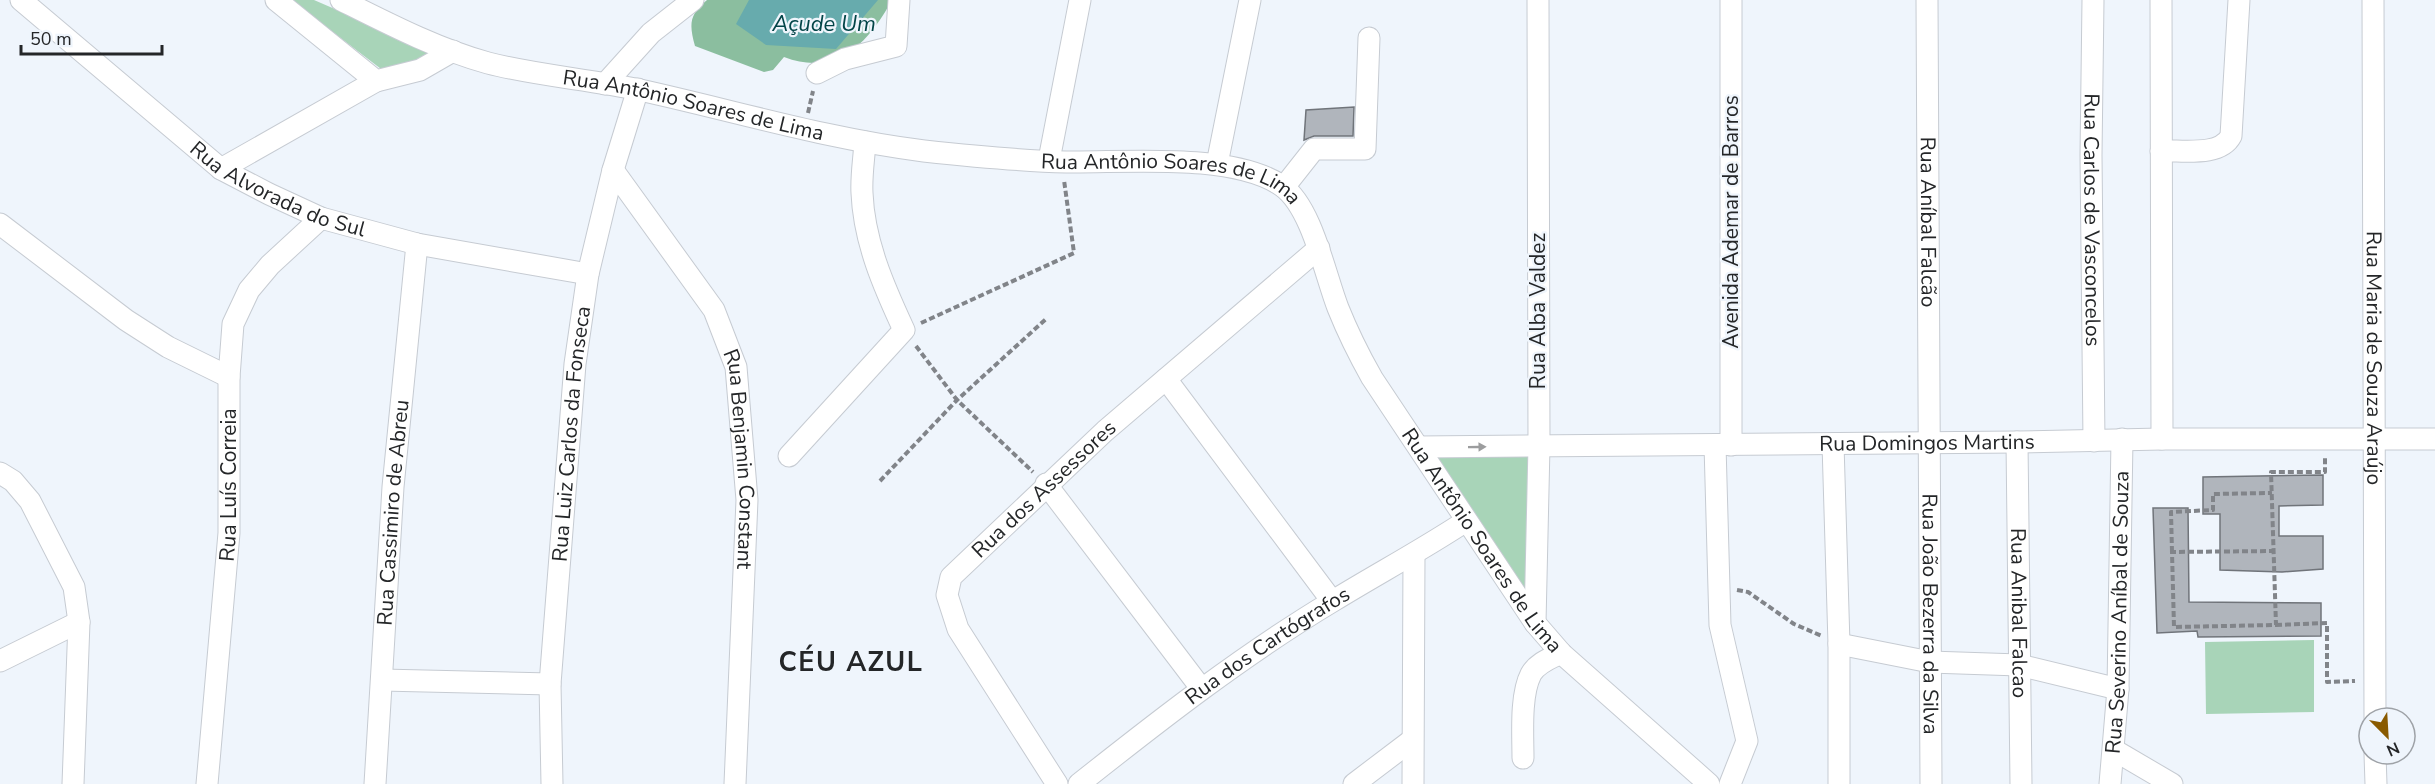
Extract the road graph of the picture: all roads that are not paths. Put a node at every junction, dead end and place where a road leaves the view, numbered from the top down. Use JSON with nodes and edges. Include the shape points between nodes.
{"nodes":[{"id":1,"x":21,"y":0,"type":"edge"},
{"id":2,"x":276,"y":0,"type":"edge"},
{"id":3,"x":340,"y":0,"type":"edge"},
{"id":4,"x":693,"y":0,"type":"edge"},
{"id":5,"x":899,"y":0,"type":"edge"},
{"id":6,"x":1080,"y":0,"type":"edge"},
{"id":7,"x":1250,"y":0,"type":"edge"},
{"id":8,"x":1538,"y":0,"type":"edge"},
{"id":9,"x":1731,"y":0,"type":"edge"},
{"id":10,"x":1927,"y":0,"type":"edge"},
{"id":11,"x":2093,"y":0,"type":"edge"},
{"id":12,"x":2161,"y":0,"type":"edge"},
{"id":13,"x":2239,"y":0,"type":"edge"},
{"id":14,"x":2373,"y":0,"type":"edge"},
{"id":15,"x":1369,"y":38,"type":"dead end"},
{"id":16,"x":453,"y":51,"type":"junction"},
{"id":17,"x":817,"y":73,"type":"road end"},
{"id":18,"x":376,"y":81,"type":"junction"},
{"id":19,"x":605,"y":84,"type":"junction"},
{"id":20,"x":638,"y":89,"type":"junction"},
{"id":21,"x":865,"y":142,"type":"junction"},
{"id":22,"x":2161,"y":151,"type":"junction"},
{"id":23,"x":1055,"y":161,"type":"junction"},
{"id":24,"x":1217,"y":164,"type":"junction"},
{"id":25,"x":221,"y":169,"type":"junction"},
{"id":26,"x":613,"y":170,"type":"junction"},
{"id":27,"x":1284,"y":187,"type":"junction"},
{"id":28,"x":321,"y":218,"type":"junction"},
{"id":29,"x":0,"y":224,"type":"edge"},
{"id":30,"x":417,"y":244,"type":"junction"},
{"id":31,"x":1319,"y":248,"type":"junction"},
{"id":32,"x":588,"y":274,"type":"junction"},
{"id":33,"x":229,"y":377,"type":"junction"},
{"id":34,"x":1166,"y":379,"type":"junction"},
{"id":35,"x":2122,"y":439,"type":"junction"},
{"id":36,"x":2162,"y":439,"type":"junction"},
{"id":37,"x":2373,"y":439,"type":"junction"},
{"id":38,"x":2435,"y":439,"type":"edge"},
{"id":39,"x":2094,"y":441,"type":"junction"},
{"id":40,"x":2017,"y":442,"type":"junction"},
{"id":41,"x":1928,"y":443,"type":"junction"},
{"id":42,"x":1833,"y":444,"type":"junction"},
{"id":43,"x":1723,"y":445,"type":"junction"},
{"id":44,"x":1539,"y":446,"type":"junction"},
{"id":45,"x":1419,"y":447,"type":"junction"},
{"id":46,"x":789,"y":456,"type":"dead end"},
{"id":47,"x":1,"y":475,"type":"edge"},
{"id":48,"x":1046,"y":484,"type":"junction"},
{"id":49,"x":1466,"y":522,"type":"junction"},
{"id":50,"x":1414,"y":555,"type":"junction"},
{"id":51,"x":1332,"y":601,"type":"junction"},
{"id":52,"x":79,"y":622,"type":"junction"},
{"id":53,"x":1535,"y":623,"type":"junction"},
{"id":54,"x":1839,"y":644,"type":"junction"},
{"id":55,"x":1561,"y":653,"type":"junction"},
{"id":56,"x":0,"y":661,"type":"edge"},
{"id":57,"x":1930,"y":662,"type":"junction"},
{"id":58,"x":2019,"y":665,"type":"junction"},
{"id":59,"x":382,"y":680,"type":"junction"},
{"id":60,"x":550,"y":684,"type":"junction"},
{"id":61,"x":1201,"y":688,"type":"junction"},
{"id":62,"x":2118,"y":689,"type":"junction"},
{"id":63,"x":2375,"y":706,"type":"edge"},
{"id":64,"x":1412,"y":740,"type":"junction"},
{"id":65,"x":2114,"y":750,"type":"junction"},
{"id":66,"x":1523,"y":758,"type":"dead end"},
{"id":67,"x":2375,"y":766,"type":"edge"},
{"id":68,"x":73,"y":784,"type":"edge"},
{"id":69,"x":207,"y":784,"type":"edge"},
{"id":70,"x":375,"y":784,"type":"edge"},
{"id":71,"x":552,"y":784,"type":"edge"},
{"id":72,"x":735,"y":784,"type":"edge"},
{"id":73,"x":1057,"y":784,"type":"edge"},
{"id":74,"x":1078,"y":784,"type":"edge"},
{"id":75,"x":1354,"y":784,"type":"edge"},
{"id":76,"x":1413,"y":784,"type":"edge"},
{"id":77,"x":1709,"y":784,"type":"edge"},
{"id":78,"x":1730,"y":784,"type":"edge"},
{"id":79,"x":1839,"y":784,"type":"edge"},
{"id":80,"x":1931,"y":784,"type":"edge"},
{"id":81,"x":2021,"y":784,"type":"edge"},
{"id":82,"x":2110,"y":784,"type":"edge"},
{"id":83,"x":2172,"y":784,"type":"edge"},
{"id":84,"x":2376,"y":784,"type":"edge"}],
"edges":[{"from":1,"to":25,"type":"street","name":"Rua Alvorada do Sul"},
{"from":2,"to":18,"type":"street"},
{"from":3,"to":16,"type":"street","name":"Rua Antônio Soares de Lima"},
{"from":4,"to":19,"type":"street","via":[[651,33]]},
{"from":5,"to":17,"type":"street","via":[[896,46],[845,59]]},
{"from":6,"to":23,"type":"street"},
{"from":7,"to":24,"type":"street"},
{"from":8,"to":44,"type":"street","name":"Rua Alba Valdez"},
{"from":9,"to":43,"type":"street","name":"Avenida Ademar de Barros"},
{"from":10,"to":41,"type":"street","name":"Rua Aníbal Falcão"},
{"from":11,"to":39,"type":"street","name":"Rua Carlos de Vasconcelos"},
{"from":12,"to":22,"type":"street"},
{"from":13,"to":22,"type":"street","via":[[2231,136],[2222,147],[2213,149]]},
{"from":14,"to":37,"type":"street","name":"Rua Maria de Souza Araújo"},
{"from":15,"to":27,"type":"street","via":[[1365,149],[1314,149]]},
{"from":16,"to":18,"type":"street","via":[[420,70]]},
{"from":16,"to":19,"type":"street","name":"Rua Antônio Soares de Lima","via":[[521,70]]},
{"from":18,"to":25,"type":"street"},
{"from":19,"to":20,"type":"street","name":"Rua Antônio Soares de Lima"},
{"from":20,"to":21,"type":"street","name":"Rua Antônio Soares de Lima"},
{"from":20,"to":26,"type":"street","name":"Rua Luiz Carlos da Fonseca"},
{"from":21,"to":23,"type":"street","name":"Rua Antônio Soares de Lima"},
{"from":21,"to":46,"type":"street","via":[[862,191],[869,240],[904,330]]},
{"from":22,"to":36,"type":"street"},
{"from":23,"to":24,"type":"street","name":"Rua Antônio Soares de Lima"},
{"from":24,"to":27,"type":"street","name":"Rua Antônio Soares de Lima","via":[[1261,175]]},
{"from":25,"to":28,"type":"street","name":"Rua Alvorada do Sul"},
{"from":26,"to":32,"type":"street","name":"Rua Luiz Carlos da Fonseca"},
{"from":26,"to":72,"type":"street","name":"Rua Benjamin Constant","via":[[714,310],[736,367],[747,500]]},
{"from":27,"to":31,"type":"street","name":"Rua Antônio Soares de Lima"},
{"from":28,"to":30,"type":"street","name":"Rua Alvorada do Sul"},
{"from":28,"to":33,"type":"street","name":"Rua Luís Correia","via":[[249,290],[233,324]]},
{"from":29,"to":33,"type":"street","via":[[126,320],[168,347]]},
{"from":30,"to":32,"type":"street","name":"Rua Alvorada do Sul"},
{"from":30,"to":59,"type":"street","name":"Rua Cassimiro de Abreu","via":[[393,487]]},
{"from":31,"to":34,"type":"street","name":"Rua dos Assessores"},
{"from":31,"to":45,"type":"street","name":"Rua Antônio Soares de Lima","via":[[1351,339],[1372,378]]},
{"from":32,"to":60,"type":"street","name":"Rua Luiz Carlos da Fonseca","via":[[575,364]]},
{"from":33,"to":69,"type":"street","name":"Rua Luís Correia","via":[[229,533]]},
{"from":34,"to":48,"type":"street","name":"Rua dos Assessores"},
{"from":34,"to":51,"type":"street"},
{"from":35,"to":36,"type":"street","name":"Rua Domingos Martins"},
{"from":35,"to":39,"type":"street","name":"Rua Domingos Martins"},
{"from":35,"to":62,"type":"street","name":"Rua Severino Aníbal de Souza"},
{"from":36,"to":37,"type":"street","name":"Rua Domingos Martins"},
{"from":37,"to":38,"type":"street","name":"Rua Domingos Martins"},
{"from":37,"to":63,"type":"street","name":"Rua Maria de Souza Araújo"},
{"from":39,"to":40,"type":"street","name":"Rua Domingos Martins"},
{"from":40,"to":41,"type":"street","name":"Rua Domingos Martins"},
{"from":40,"to":58,"type":"street","name":"Rua Anibal Falcao"},
{"from":41,"to":42,"type":"street","name":"Rua Domingos Martins"},
{"from":41,"to":57,"type":"street","name":"Rua João Bezerra da Silva"},
{"from":42,"to":43,"type":"street","name":"Rua Domingos Martins"},
{"from":42,"to":54,"type":"street"},
{"from":43,"to":44,"type":"street","name":"Rua Domingos Martins"},
{"from":43,"to":78,"type":"street","name":"Avenida Ademar de Barros","via":[[1719,588],[1725,654],[1747,741]]},
{"from":45,"to":44,"type":"street","name":"Rua Domingos Martins","one_way":true},
{"from":44,"to":53,"type":"street","name":"Rua Alba Valdez"},
{"from":45,"to":49,"type":"street","name":"Rua Antônio Soares de Lima"},
{"from":47,"to":52,"type":"street","via":[[30,501],[55,546],[74,587]]},
{"from":48,"to":61,"type":"street"},
{"from":48,"to":73,"type":"street","name":"Rua dos Assessores","via":[[951,578],[947,595],[958,629]]},
{"from":49,"to":50,"type":"street","name":"Rua dos Cartógrafos"},
{"from":49,"to":53,"type":"street","name":"Rua Antônio Soares de Lima"},
{"from":50,"to":51,"type":"street","name":"Rua dos Cartógrafos"},
{"from":50,"to":64,"type":"street"},
{"from":51,"to":61,"type":"street","name":"Rua dos Cartógrafos"},
{"from":52,"to":56,"type":"street"},
{"from":52,"to":68,"type":"street"},
{"from":53,"to":55,"type":"street","name":"Rua Antônio Soares de Lima"},
{"from":54,"to":57,"type":"street"},
{"from":54,"to":79,"type":"street"},
{"from":55,"to":66,"type":"street","via":[[1542,662],[1532,674],[1523,722]]},
{"from":55,"to":77,"type":"street","name":"Rua Antônio Soares de Lima"},
{"from":57,"to":58,"type":"street"},
{"from":57,"to":80,"type":"street","name":"Rua João Bezerra da Silva"},
{"from":58,"to":62,"type":"street"},
{"from":58,"to":81,"type":"street","name":"Rua Anibal Falcao"},
{"from":59,"to":60,"type":"street"},
{"from":59,"to":70,"type":"street","name":"Rua Cassimiro de Abreu"},
{"from":60,"to":71,"type":"street","name":"Rua Luiz Carlos da Fonseca"},
{"from":61,"to":74,"type":"street","name":"Rua dos Cartógrafos"},
{"from":62,"to":65,"type":"street","name":"Rua Severino Aníbal de Souza"},
{"from":64,"to":75,"type":"street"},
{"from":64,"to":76,"type":"street"},
{"from":65,"to":82,"type":"street","name":"Rua Severino Aníbal de Souza"},
{"from":65,"to":83,"type":"street"},
{"from":67,"to":84,"type":"street"}]}
